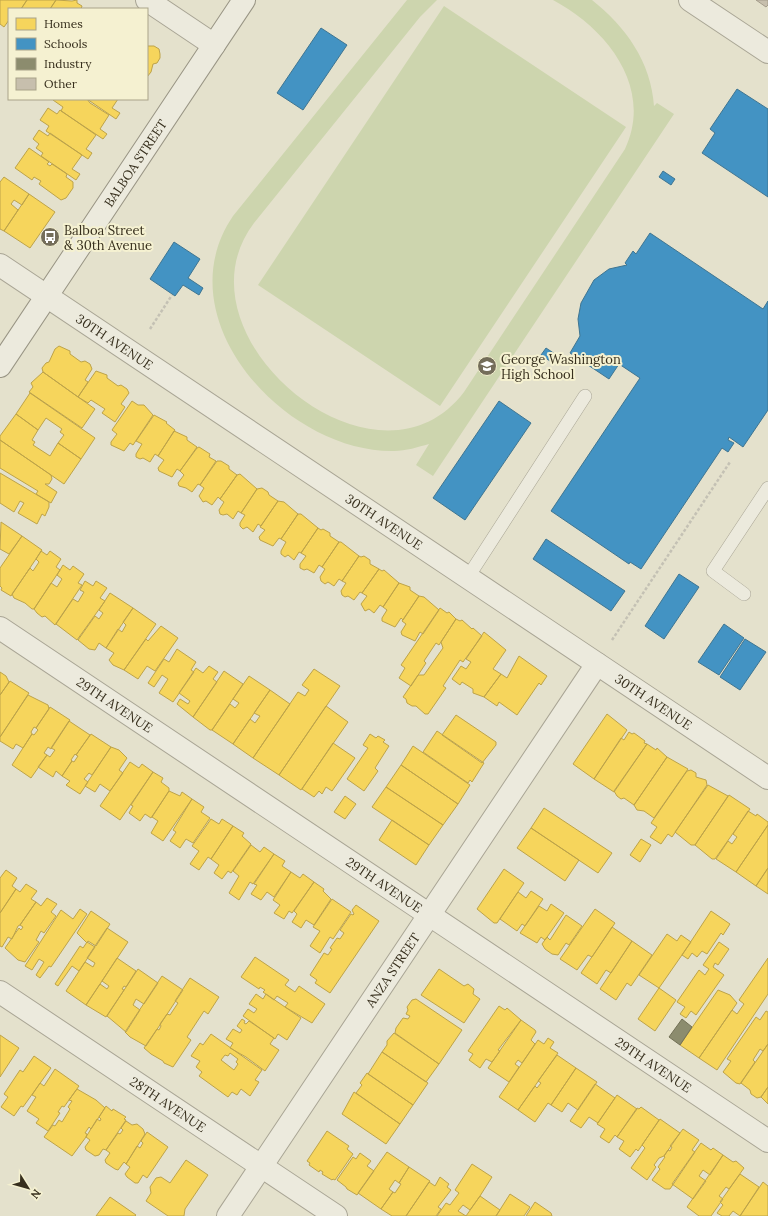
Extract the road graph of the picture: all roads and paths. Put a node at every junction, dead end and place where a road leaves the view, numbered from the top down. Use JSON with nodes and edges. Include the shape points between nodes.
{"nodes":[{"id":1,"x":147,"y":0,"type":"edge"},
{"id":2,"x":244,"y":0,"type":"edge"},
{"id":3,"x":690,"y":0,"type":"edge"},
{"id":4,"x":214,"y":45,"type":"junction"},
{"id":5,"x":768,"y":52,"type":"edge"},
{"id":6,"x":0,"y":265,"type":"edge"},
{"id":7,"x":172,"y":295,"type":"dead end"},
{"id":8,"x":46,"y":296,"type":"junction"},
{"id":9,"x":150,"y":329,"type":"dead end"},
{"id":10,"x":0,"y":366,"type":"edge"},
{"id":11,"x":585,"y":396,"type":"dead end"},
{"id":12,"x":730,"y":462,"type":"dead end"},
{"id":13,"x":768,"y":488,"type":"edge"},
{"id":14,"x":468,"y":577,"type":"junction"},
{"id":15,"x":744,"y":594,"type":"dead end"},
{"id":16,"x":0,"y":628,"type":"edge"},
{"id":17,"x":612,"y":640,"type":"dead end"},
{"id":18,"x":597,"y":664,"type":"junction"},
{"id":19,"x":768,"y":778,"type":"edge"},
{"id":20,"x":429,"y":915,"type":"junction"},
{"id":21,"x":0,"y":992,"type":"edge"},
{"id":22,"x":768,"y":1141,"type":"edge"},
{"id":23,"x":262,"y":1166,"type":"junction"},
{"id":24,"x":228,"y":1216,"type":"edge"},
{"id":25,"x":336,"y":1216,"type":"edge"}],
"edges":[{"from":1,"to":4,"type":"street"},
{"from":2,"to":4,"type":"street","name":"BALBOA STREET"},
{"from":3,"to":5,"type":"street"},
{"from":4,"to":8,"type":"street","name":"BALBOA STREET"},
{"from":6,"to":8,"type":"street","name":"30TH AVENUE"},
{"from":7,"to":9,"type":"path"},
{"from":8,"to":10,"type":"street","name":"BALBOA STREET"},
{"from":8,"to":14,"type":"street","name":"30TH AVENUE"},
{"from":11,"to":14,"type":"lane"},
{"from":12,"to":17,"type":"path"},
{"from":13,"to":15,"type":"lane","via":[[713,571]]},
{"from":14,"to":18,"type":"street","name":"30TH AVENUE"},
{"from":16,"to":20,"type":"street","name":"29TH AVENUE"},
{"from":18,"to":19,"type":"street","name":"30TH AVENUE"},
{"from":18,"to":20,"type":"street","name":"ANZA STREET"},
{"from":20,"to":22,"type":"street","name":"29TH AVENUE"},
{"from":20,"to":23,"type":"street","name":"ANZA STREET"},
{"from":21,"to":23,"type":"street","name":"28TH AVENUE"},
{"from":23,"to":24,"type":"street","name":"ANZA STREET"},
{"from":23,"to":25,"type":"street","name":"28TH AVENUE"}]}
